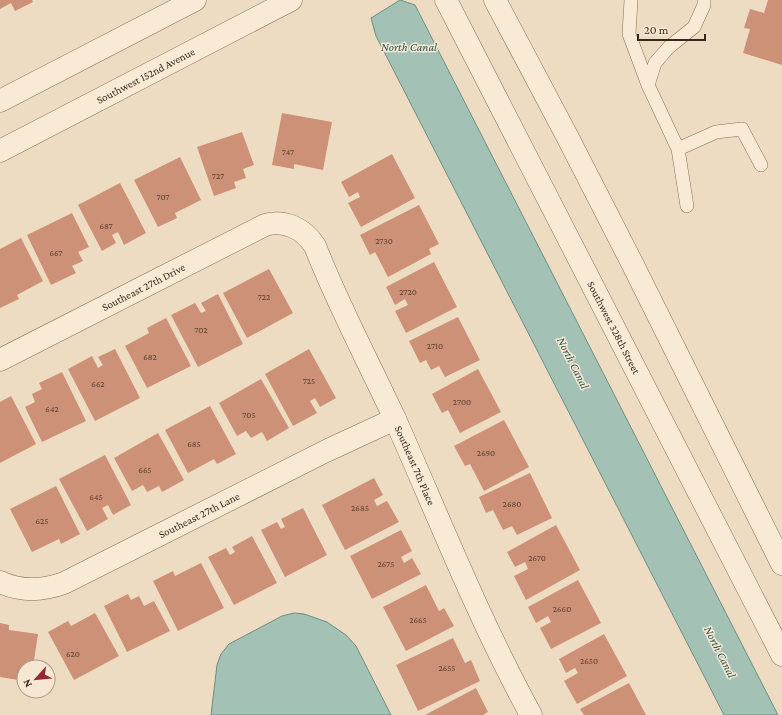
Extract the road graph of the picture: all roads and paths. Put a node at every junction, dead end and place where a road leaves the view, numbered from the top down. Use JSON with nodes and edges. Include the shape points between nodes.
{"nodes":[{"id":1,"x":195,"y":0,"type":"edge"},
{"id":2,"x":291,"y":0,"type":"edge"},
{"id":3,"x":446,"y":0,"type":"edge"},
{"id":4,"x":495,"y":0,"type":"edge"},
{"id":5,"x":631,"y":0,"type":"edge"},
{"id":6,"x":704,"y":0,"type":"edge"},
{"id":7,"x":648,"y":85,"type":"junction"},
{"id":8,"x":0,"y":101,"type":"edge"},
{"id":9,"x":678,"y":149,"type":"junction"},
{"id":10,"x":0,"y":151,"type":"edge"},
{"id":11,"x":761,"y":165,"type":"dead end"},
{"id":12,"x":687,"y":206,"type":"dead end"},
{"id":13,"x":288,"y":225,"type":"joint"},
{"id":14,"x":0,"y":360,"type":"edge"},
{"id":15,"x":395,"y":419,"type":"junction"},
{"id":16,"x":782,"y":564,"type":"edge"},
{"id":17,"x":0,"y":582,"type":"edge"},
{"id":18,"x":782,"y":655,"type":"edge"},
{"id":19,"x":531,"y":715,"type":"edge"}],
"edges":[{"from":1,"to":8,"type":"street"},
{"from":2,"to":10,"type":"street","name":"Southwest 152nd Avenue"},
{"from":3,"to":18,"type":"street","name":"Southwest 328th Street"},
{"from":4,"to":16,"type":"street","via":[[614,229]]},
{"from":5,"to":7,"type":"lane","via":[[629,34]]},
{"from":6,"to":7,"type":"lane","via":[[694,26],[655,63]]},
{"from":7,"to":9,"type":"lane"},
{"from":9,"to":11,"type":"lane","via":[[716,132],[742,129]]},
{"from":9,"to":12,"type":"lane"},
{"from":13,"to":14,"type":"street","name":"Southeast 27th Drive","via":[[276,223],[261,227]]},
{"from":13,"to":15,"type":"street","name":"Southeast 7th Place","via":[[306,235],[315,246]]},
{"from":15,"to":17,"type":"street","name":"Southeast 27th Lane","via":[[64,583],[52,587],[27,589]]},
{"from":15,"to":19,"type":"street","name":"Southeast 7th Place","via":[[488,628]]}]}
